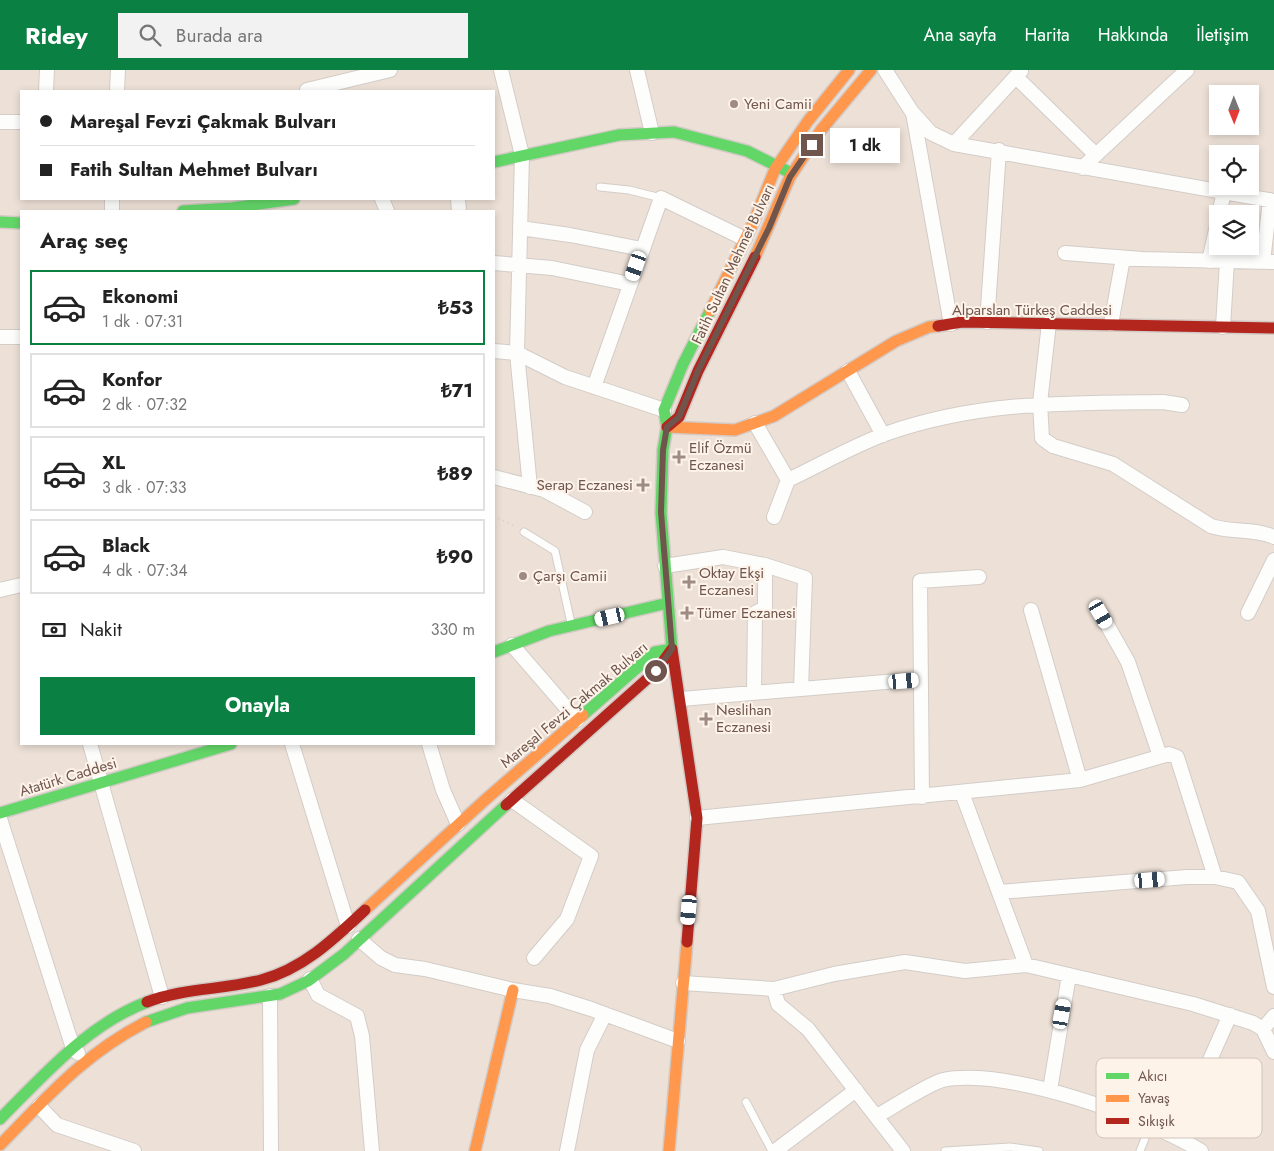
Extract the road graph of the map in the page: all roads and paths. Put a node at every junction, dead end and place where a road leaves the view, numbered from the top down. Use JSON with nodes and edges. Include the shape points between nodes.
{"nodes":[{"id":1,"x":47,"y":70,"type":"edge"},
{"id":2,"x":118,"y":70,"type":"edge"},
{"id":3,"x":390,"y":70,"type":"edge"},
{"id":4,"x":501,"y":70,"type":"edge"},
{"id":5,"x":637,"y":70,"type":"edge"},
{"id":6,"x":849,"y":70,"type":"edge"},
{"id":7,"x":871,"y":70,"type":"edge"},
{"id":8,"x":885,"y":70,"type":"edge"},
{"id":9,"x":1187,"y":70,"type":"edge"},
{"id":10,"x":1019,"y":74,"type":"edge"},
{"id":11,"x":46,"y":90,"type":"edge"},
{"id":12,"x":117,"y":90,"type":"edge"},
{"id":13,"x":308,"y":90,"type":"edge"},
{"id":14,"x":912,"y":112,"type":"junction"},
{"id":15,"x":0,"y":122,"type":"edge"},
{"id":16,"x":20,"y":122,"type":"edge"},
{"id":17,"x":652,"y":133,"type":"junction"},
{"id":18,"x":954,"y":144,"type":"junction"},
{"id":19,"x":999,"y":150,"type":"junction"},
{"id":20,"x":1096,"y":155,"type":"junction"},
{"id":21,"x":522,"y":156,"type":"junction"},
{"id":22,"x":495,"y":162,"type":"edge"},
{"id":23,"x":778,"y":166,"type":"junction"},
{"id":24,"x":1082,"y":168,"type":"junction"},
{"id":25,"x":792,"y":174,"type":"junction"},
{"id":26,"x":600,"y":187,"type":"dead end"},
{"id":27,"x":1209,"y":189,"type":"edge"},
{"id":28,"x":1240,"y":195,"type":"edge"},
{"id":29,"x":661,"y":198,"type":"junction"},
{"id":30,"x":288,"y":200,"type":"edge"},
{"id":31,"x":1272,"y":201,"type":"edge"},
{"id":32,"x":232,"y":210,"type":"edge"},
{"id":33,"x":0,"y":222,"type":"edge"},
{"id":34,"x":20,"y":223,"type":"edge"},
{"id":35,"x":520,"y":228,"type":"junction"},
{"id":36,"x":745,"y":239,"type":"junction"},
{"id":37,"x":642,"y":249,"type":"junction"},
{"id":38,"x":1065,"y":253,"type":"dead end"},
{"id":39,"x":1210,"y":255,"type":"edge"},
{"id":40,"x":1123,"y":258,"type":"junction"},
{"id":41,"x":1209,"y":261,"type":"junction"},
{"id":42,"x":1227,"y":261,"type":"junction"},
{"id":43,"x":1269,"y":262,"type":"edge"},
{"id":44,"x":495,"y":263,"type":"edge"},
{"id":45,"x":519,"y":264,"type":"junction"},
{"id":46,"x":630,"y":284,"type":"junction"},
{"id":47,"x":987,"y":322,"type":"junction"},
{"id":48,"x":1049,"y":323,"type":"junction"},
{"id":49,"x":951,"y":324,"type":"junction"},
{"id":50,"x":1111,"y":324,"type":"junction"},
{"id":51,"x":1223,"y":327,"type":"junction"},
{"id":52,"x":1274,"y":328,"type":"edge"},
{"id":53,"x":20,"y":336,"type":"edge"},
{"id":54,"x":0,"y":337,"type":"edge"},
{"id":55,"x":495,"y":351,"type":"edge"},
{"id":56,"x":517,"y":353,"type":"junction"},
{"id":57,"x":848,"y":371,"type":"junction"},
{"id":58,"x":594,"y":386,"type":"junction"},
{"id":59,"x":1040,"y":403,"type":"junction"},
{"id":60,"x":1182,"y":405,"type":"dead end"},
{"id":61,"x":664,"y":410,"type":"junction"},
{"id":62,"x":755,"y":423,"type":"junction"},
{"id":63,"x":667,"y":427,"type":"junction"},
{"id":64,"x":883,"y":435,"type":"junction"},
{"id":65,"x":495,"y":477,"type":"edge"},
{"id":66,"x":788,"y":480,"type":"junction"},
{"id":67,"x":530,"y":486,"type":"junction"},
{"id":68,"x":585,"y":512,"type":"dead end"},
{"id":69,"x":495,"y":517,"type":"edge"},
{"id":70,"x":774,"y":517,"type":"dead end"},
{"id":71,"x":524,"y":532,"type":"joint"},
{"id":72,"x":1274,"y":536,"type":"edge"},
{"id":73,"x":664,"y":560,"type":"junction"},
{"id":74,"x":1274,"y":560,"type":"edge"},
{"id":75,"x":765,"y":565,"type":"junction"},
{"id":76,"x":979,"y":577,"type":"dead end"},
{"id":77,"x":20,"y":585,"type":"edge"},
{"id":78,"x":0,"y":590,"type":"edge"},
{"id":79,"x":668,"y":603,"type":"junction"},
{"id":80,"x":1031,"y":610,"type":"dead end"},
{"id":81,"x":1248,"y":613,"type":"dead end"},
{"id":82,"x":1101,"y":614,"type":"dead end"},
{"id":83,"x":571,"y":626,"type":"junction"},
{"id":84,"x":512,"y":645,"type":"junction"},
{"id":85,"x":672,"y":649,"type":"junction"},
{"id":86,"x":495,"y":652,"type":"edge"},
{"id":87,"x":921,"y":679,"type":"junction"},
{"id":88,"x":801,"y":689,"type":"junction"},
{"id":89,"x":754,"y":693,"type":"junction"},
{"id":90,"x":681,"y":699,"type":"junction"},
{"id":91,"x":576,"y":720,"type":"junction"},
{"id":92,"x":90,"y":745,"type":"edge"},
{"id":93,"x":228,"y":745,"type":"edge"},
{"id":94,"x":292,"y":745,"type":"edge"},
{"id":95,"x":428,"y":745,"type":"edge"},
{"id":96,"x":1160,"y":756,"type":"junction"},
{"id":97,"x":1080,"y":780,"type":"junction"},
{"id":98,"x":99,"y":783,"type":"junction"},
{"id":99,"x":962,"y":793,"type":"junction"},
{"id":100,"x":922,"y":797,"type":"junction"},
{"id":101,"x":512,"y":800,"type":"junction"},
{"id":102,"x":0,"y":813,"type":"edge"},
{"id":103,"x":697,"y":818,"type":"junction"},
{"id":104,"x":0,"y":819,"type":"edge"},
{"id":105,"x":458,"y":824,"type":"junction"},
{"id":106,"x":1215,"y":877,"type":"junction"},
{"id":107,"x":999,"y":892,"type":"junction"},
{"id":108,"x":348,"y":926,"type":"junction"},
{"id":109,"x":359,"y":939,"type":"junction"},
{"id":110,"x":534,"y":958,"type":"dead end"},
{"id":111,"x":1026,"y":965,"type":"junction"},
{"id":112,"x":1069,"y":975,"type":"junction"},
{"id":113,"x":310,"y":979,"type":"junction"},
{"id":114,"x":683,"y":983,"type":"junction"},
{"id":115,"x":1274,"y":986,"type":"edge"},
{"id":116,"x":513,"y":990,"type":"junction"},
{"id":117,"x":774,"y":990,"type":"junction"},
{"id":118,"x":270,"y":996,"type":"junction"},
{"id":119,"x":162,"y":997,"type":"junction"},
{"id":120,"x":606,"y":1014,"type":"junction"},
{"id":121,"x":1230,"y":1015,"type":"junction"},
{"id":122,"x":1274,"y":1016,"type":"edge"},
{"id":123,"x":1262,"y":1029,"type":"junction"},
{"id":124,"x":678,"y":1041,"type":"junction"},
{"id":125,"x":73,"y":1048,"type":"junction"},
{"id":126,"x":1274,"y":1052,"type":"edge"},
{"id":127,"x":1211,"y":1058,"type":"edge"},
{"id":128,"x":86,"y":1060,"type":"junction"},
{"id":129,"x":856,"y":1090,"type":"junction"},
{"id":130,"x":1050,"y":1090,"type":"junction"},
{"id":131,"x":746,"y":1102,"type":"dead end"},
{"id":132,"x":39,"y":1106,"type":"junction"},
{"id":133,"x":1096,"y":1107,"type":"edge"},
{"id":134,"x":877,"y":1116,"type":"junction"},
{"id":135,"x":0,"y":1120,"type":"edge"},
{"id":136,"x":1145,"y":1138,"type":"edge"},
{"id":137,"x":1179,"y":1138,"type":"edge"},
{"id":138,"x":0,"y":1145,"type":"edge"},
{"id":139,"x":671,"y":1148,"type":"edge"},
{"id":140,"x":134,"y":1151,"type":"edge"},
{"id":141,"x":271,"y":1151,"type":"edge"},
{"id":142,"x":372,"y":1151,"type":"edge"},
{"id":143,"x":475,"y":1151,"type":"edge"},
{"id":144,"x":567,"y":1151,"type":"edge"},
{"id":145,"x":773,"y":1151,"type":"edge"},
{"id":146,"x":904,"y":1151,"type":"edge"},
{"id":147,"x":945,"y":1151,"type":"edge"},
{"id":148,"x":1038,"y":1151,"type":"edge"},
{"id":149,"x":1140,"y":1151,"type":"edge"},
{"id":150,"x":1201,"y":1151,"type":"edge"}],
"edges":[{"from":1,"to":11,"type":"street"},
{"from":2,"to":12,"type":"street"},
{"from":3,"to":13,"type":"street"},
{"from":4,"to":21,"type":"street"},
{"from":5,"to":17,"type":"street"},
{"from":6,"to":23,"type":"main road","name":"Fatih Sultan Mehmet Bulvarı","via":[[808,120]]},
{"from":7,"to":25,"type":"main road","name":"Fatih Sultan Mehmet Bulvarı","via":[[821,130]]},
{"from":8,"to":14,"type":"street"},
{"from":9,"to":20,"type":"street"},
{"from":10,"to":18,"type":"street"},
{"from":10,"to":20,"type":"street"},
{"from":14,"to":18,"type":"street","via":[[931,133]]},
{"from":14,"to":49,"type":"street"},
{"from":15,"to":16,"type":"street"},
{"from":17,"to":21,"type":"main road","via":[[619,135]]},
{"from":17,"to":23,"type":"main road","via":[[674,132],[747,151]]},
{"from":18,"to":19,"type":"street"},
{"from":19,"to":24,"type":"street"},
{"from":19,"to":47,"type":"street"},
{"from":20,"to":24,"type":"street"},
{"from":21,"to":22,"type":"main road"},
{"from":21,"to":35,"type":"street"},
{"from":23,"to":25,"type":"main road"},
{"from":23,"to":36,"type":"main road","name":"Fatih Sultan Mehmet Bulvarı"},
{"from":24,"to":27,"type":"street"},
{"from":25,"to":63,"type":"main road","name":"Fatih Sultan Mehmet Bulvarı","via":[[679,417]]},
{"from":26,"to":29,"type":"lane"},
{"from":28,"to":31,"type":"street"},
{"from":29,"to":36,"type":"street"},
{"from":29,"to":37,"type":"street"},
{"from":30,"to":32,"type":"main road"},
{"from":31,"to":43,"type":"street"},
{"from":33,"to":34,"type":"main road"},
{"from":35,"to":37,"type":"street"},
{"from":35,"to":45,"type":"street"},
{"from":36,"to":61,"type":"main road","name":"Fatih Sultan Mehmet Bulvarı","via":[[683,364]]},
{"from":37,"to":46,"type":"street"},
{"from":38,"to":40,"type":"street"},
{"from":39,"to":41,"type":"street"},
{"from":40,"to":41,"type":"street"},
{"from":40,"to":50,"type":"street"},
{"from":41,"to":42,"type":"street"},
{"from":42,"to":43,"type":"street"},
{"from":42,"to":51,"type":"street"},
{"from":44,"to":45,"type":"street"},
{"from":45,"to":46,"type":"street"},
{"from":45,"to":56,"type":"street"},
{"from":46,"to":58,"type":"street"},
{"from":47,"to":48,"type":"main road","name":"Alparslan Türkeş Caddesi"},
{"from":47,"to":49,"type":"main road","name":"Alparslan Türkeş Caddesi"},
{"from":48,"to":50,"type":"main road","name":"Alparslan Türkeş Caddesi"},
{"from":48,"to":59,"type":"street"},
{"from":49,"to":57,"type":"main road","name":"Alparslan Türkeş Caddesi","via":[[929,327],[896,341]]},
{"from":50,"to":51,"type":"main road","name":"Alparslan Türkeş Caddesi"},
{"from":51,"to":52,"type":"main road","name":"Alparslan Türkeş Caddesi"},
{"from":53,"to":54,"type":"street"},
{"from":55,"to":56,"type":"street"},
{"from":56,"to":58,"type":"street","via":[[565,377]]},
{"from":56,"to":67,"type":"street"},
{"from":57,"to":62,"type":"main road","name":"Alparslan Türkeş Caddesi","via":[[774,416]]},
{"from":57,"to":64,"type":"street"},
{"from":58,"to":61,"type":"street"},
{"from":59,"to":60,"type":"street","via":[[1163,402]]},
{"from":59,"to":64,"type":"street","via":[[976,410]]},
{"from":59,"to":72,"type":"street","via":[[1042,438],[1053,446],[1112,464],[1211,526],[1224,531],[1260,531]]},
{"from":61,"to":63,"type":"main road"},
{"from":62,"to":63,"type":"main road","name":"Alparslan Türkeş Caddesi","via":[[735,430]]},
{"from":62,"to":66,"type":"street"},
{"from":63,"to":73,"type":"main road","via":[[661,512]]},
{"from":64,"to":66,"type":"street"},
{"from":65,"to":67,"type":"street"},
{"from":66,"to":70,"type":"street"},
{"from":67,"to":68,"type":"street"},
{"from":69,"to":71,"type":"path"},
{"from":71,"to":83,"type":"lane","via":[[555,551]]},
{"from":73,"to":75,"type":"street","via":[[723,557]]},
{"from":73,"to":79,"type":"main road"},
{"from":74,"to":81,"type":"street"},
{"from":75,"to":88,"type":"street","via":[[805,578]]},
{"from":75,"to":89,"type":"street","via":[[766,608],[755,613]]},
{"from":76,"to":87,"type":"street","via":[[920,581]]},
{"from":77,"to":78,"type":"street"},
{"from":79,"to":83,"type":"main road"},
{"from":79,"to":85,"type":"main road"},
{"from":80,"to":97,"type":"street"},
{"from":82,"to":96,"type":"street","via":[[1128,662]]},
{"from":83,"to":84,"type":"main road"},
{"from":84,"to":86,"type":"main road"},
{"from":84,"to":91,"type":"street"},
{"from":85,"to":90,"type":"main road"},
{"from":85,"to":91,"type":"main road","name":"Mareşal Fevzi Çakmak Bulvarı","via":[[655,652]]},
{"from":85,"to":101,"type":"main road","name":"Mareşal Fevzi Çakmak Bulvarı","via":[[656,671]]},
{"from":87,"to":88,"type":"street"},
{"from":87,"to":100,"type":"street"},
{"from":88,"to":89,"type":"street"},
{"from":89,"to":90,"type":"street"},
{"from":90,"to":103,"type":"main road"},
{"from":91,"to":105,"type":"main road","name":"Mareşal Fevzi Çakmak Bulvarı"},
{"from":92,"to":98,"type":"street"},
{"from":93,"to":98,"type":"main road","name":"Atatürk Caddesi"},
{"from":94,"to":108,"type":"street"},
{"from":95,"to":105,"type":"street"},
{"from":96,"to":97,"type":"street"},
{"from":96,"to":106,"type":"street","via":[[1169,754],[1177,757]]},
{"from":97,"to":99,"type":"street"},
{"from":98,"to":102,"type":"main road","name":"Atatürk Caddesi"},
{"from":98,"to":119,"type":"street"},
{"from":99,"to":100,"type":"street"},
{"from":99,"to":107,"type":"street"},
{"from":100,"to":103,"type":"street"},
{"from":101,"to":109,"type":"main road","name":"Mareşal Fevzi Çakmak Bulvarı"},
{"from":101,"to":110,"type":"street","via":[[591,856],[567,919]]},
{"from":103,"to":114,"type":"main road"},
{"from":104,"to":125,"type":"street"},
{"from":105,"to":108,"type":"main road","name":"Mareşal Fevzi Çakmak Bulvarı"},
{"from":106,"to":107,"type":"street"},
{"from":106,"to":115,"type":"street","via":[[1238,882],[1258,911]]},
{"from":107,"to":111,"type":"street"},
{"from":108,"to":119,"type":"main road","name":"Mareşal Fevzi Çakmak Bulvarı","via":[[306,960],[274,976]]},
{"from":109,"to":113,"type":"main road","name":"Mareşal Fevzi Çakmak Bulvarı"},
{"from":109,"to":116,"type":"street","via":[[381,958],[395,964]]},
{"from":111,"to":112,"type":"street"},
{"from":111,"to":117,"type":"street","via":[[965,971],[905,962],[834,974]]},
{"from":112,"to":121,"type":"street"},
{"from":112,"to":130,"type":"street"},
{"from":113,"to":118,"type":"main road","name":"Mareşal Fevzi Çakmak Bulvarı"},
{"from":113,"to":142,"type":"street","via":[[318,995],[357,1016],[362,1036]]},
{"from":114,"to":117,"type":"street"},
{"from":114,"to":124,"type":"main road"},
{"from":116,"to":120,"type":"street","via":[[550,996]]},
{"from":116,"to":143,"type":"main road"},
{"from":117,"to":129,"type":"street","via":[[778,1004],[808,1028]]},
{"from":118,"to":128,"type":"main road","name":"Mareşal Fevzi Çakmak Bulvarı","via":[[189,1008],[160,1016],[106,1044]]},
{"from":118,"to":141,"type":"street"},
{"from":119,"to":125,"type":"main road","name":"Mareşal Fevzi Çakmak Bulvarı","via":[[96,1029]]},
{"from":120,"to":124,"type":"street"},
{"from":120,"to":144,"type":"street","via":[[587,1050]]},
{"from":121,"to":123,"type":"street","via":[[1253,1022]]},
{"from":121,"to":127,"type":"street"},
{"from":122,"to":123,"type":"street"},
{"from":123,"to":126,"type":"street"},
{"from":124,"to":139,"type":"main road"},
{"from":125,"to":128,"type":"street"},
{"from":125,"to":135,"type":"main road","name":"Mareşal Fevzi Çakmak Bulvarı"},
{"from":128,"to":132,"type":"main road","name":"Mareşal Fevzi Çakmak Bulvarı"},
{"from":129,"to":134,"type":"street"},
{"from":129,"to":145,"type":"street"},
{"from":130,"to":133,"type":"street"},
{"from":130,"to":134,"type":"street","via":[[986,1078],[942,1080]]},
{"from":131,"to":145,"type":"lane"},
{"from":132,"to":138,"type":"main road","name":"Mareşal Fevzi Çakmak Bulvarı"},
{"from":132,"to":140,"type":"street","via":[[57,1124]]},
{"from":134,"to":146,"type":"street"},
{"from":136,"to":149,"type":"lane"},
{"from":137,"to":150,"type":"street"},
{"from":147,"to":148,"type":"lane","via":[[1010,1147]]}]}
